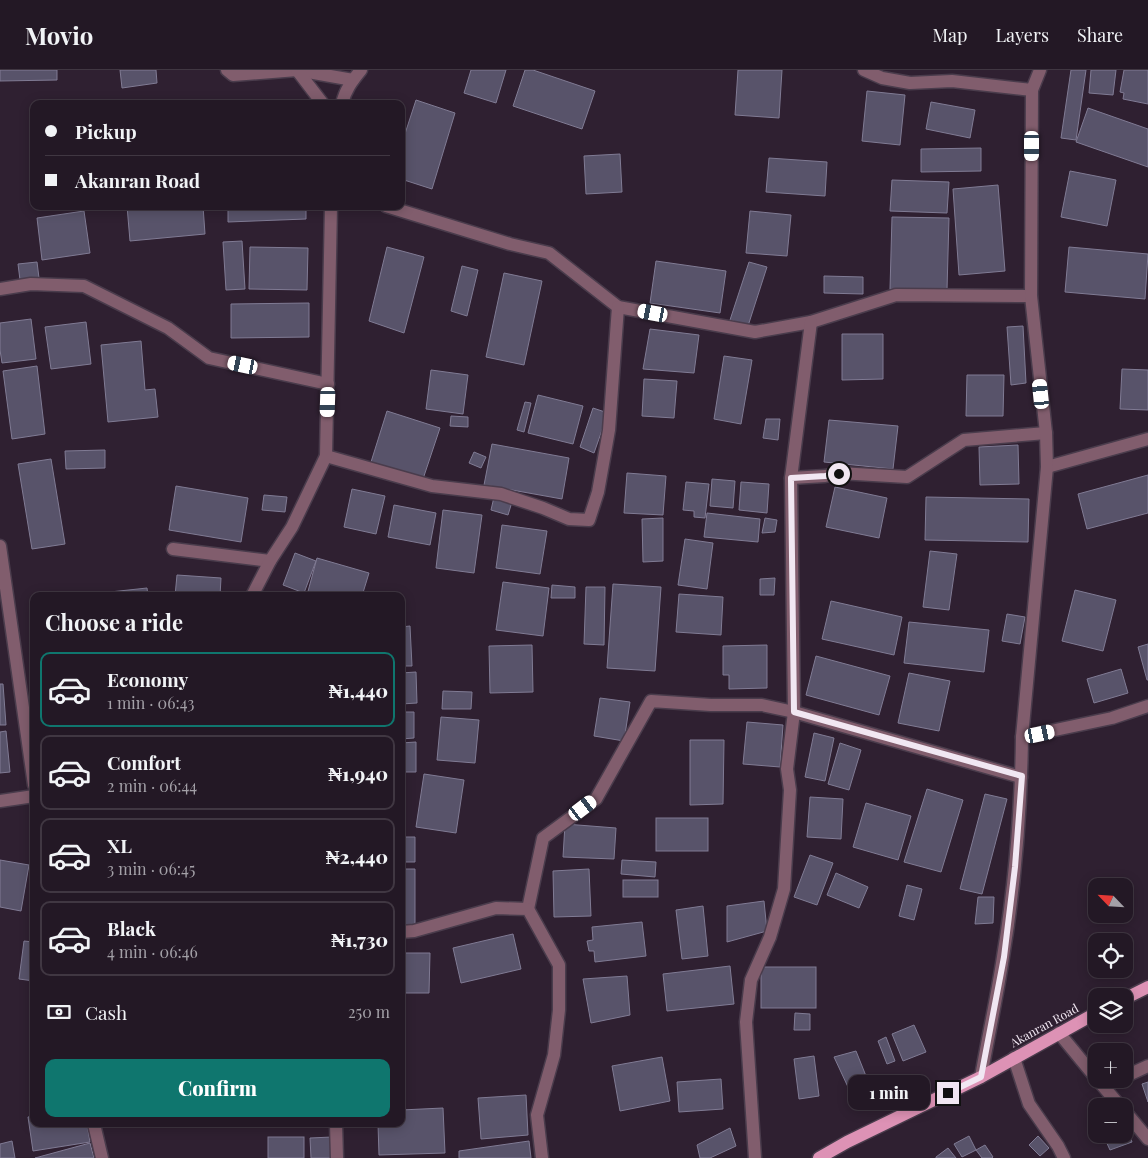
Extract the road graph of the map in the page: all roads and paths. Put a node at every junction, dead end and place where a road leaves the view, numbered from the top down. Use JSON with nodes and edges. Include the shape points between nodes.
{"nodes":[{"id":1,"x":227,"y":70,"type":"edge"},
{"id":2,"x":296,"y":70,"type":"edge"},
{"id":3,"x":864,"y":70,"type":"edge"},
{"id":4,"x":1040,"y":70,"type":"edge"},
{"id":5,"x":357,"y":75,"type":"edge"},
{"id":6,"x":1032,"y":90,"type":"junction"},
{"id":7,"x":320,"y":100,"type":"edge"},
{"id":8,"x":343,"y":100,"type":"edge"},
{"id":9,"x":331,"y":210,"type":"edge"},
{"id":10,"x":399,"y":210,"type":"edge"},
{"id":11,"x":0,"y":289,"type":"edge"},
{"id":12,"x":1031,"y":296,"type":"junction"},
{"id":13,"x":618,"y":307,"type":"junction"},
{"id":14,"x":811,"y":322,"type":"junction"},
{"id":15,"x":328,"y":384,"type":"junction"},
{"id":16,"x":1046,"y":433,"type":"junction"},
{"id":17,"x":1148,"y":439,"type":"edge"},
{"id":18,"x":326,"y":456,"type":"junction"},
{"id":19,"x":1047,"y":467,"type":"junction"},
{"id":20,"x":791,"y":478,"type":"junction"},
{"id":21,"x":0,"y":546,"type":"edge"},
{"id":22,"x":173,"y":549,"type":"dead end"},
{"id":23,"x":270,"y":561,"type":"junction"},
{"id":24,"x":254,"y":592,"type":"edge"},
{"id":25,"x":1148,"y":706,"type":"edge"},
{"id":26,"x":794,"y":712,"type":"junction"},
{"id":27,"x":1022,"y":737,"type":"junction"},
{"id":28,"x":30,"y":757,"type":"edge"},
{"id":29,"x":1022,"y":776,"type":"junction"},
{"id":30,"x":30,"y":797,"type":"edge"},
{"id":31,"x":0,"y":801,"type":"edge"},
{"id":32,"x":528,"y":909,"type":"junction"},
{"id":33,"x":405,"y":932,"type":"edge"},
{"id":34,"x":1148,"y":987,"type":"edge"},
{"id":35,"x":1133,"y":994,"type":"edge"},
{"id":36,"x":1088,"y":1017,"type":"edge"},
{"id":37,"x":1059,"y":1033,"type":"junction"},
{"id":38,"x":1014,"y":1058,"type":"junction"},
{"id":39,"x":1148,"y":1066,"type":"edge"},
{"id":40,"x":1088,"y":1068,"type":"edge"},
{"id":41,"x":1133,"y":1073,"type":"edge"},
{"id":42,"x":981,"y":1077,"type":"junction"},
{"id":43,"x":1105,"y":1088,"type":"edge"},
{"id":44,"x":1113,"y":1098,"type":"edge"},
{"id":45,"x":1133,"y":1121,"type":"edge"},
{"id":46,"x":95,"y":1127,"type":"edge"},
{"id":47,"x":336,"y":1127,"type":"edge"},
{"id":48,"x":1148,"y":1139,"type":"edge"},
{"id":49,"x":1064,"y":1157,"type":"edge"},
{"id":50,"x":102,"y":1158,"type":"edge"},
{"id":51,"x":337,"y":1158,"type":"edge"},
{"id":52,"x":542,"y":1158,"type":"edge"},
{"id":53,"x":755,"y":1158,"type":"edge"},
{"id":54,"x":819,"y":1158,"type":"edge"}],
"edges":[{"from":1,"to":2,"type":"street","via":[[232,76]]},
{"from":2,"to":5,"type":"street"},
{"from":2,"to":7,"type":"street"},
{"from":3,"to":6,"type":"street","via":[[882,78],[910,82],[952,81]]},
{"from":4,"to":6,"type":"street"},
{"from":5,"to":8,"type":"street"},
{"from":6,"to":12,"type":"street"},
{"from":9,"to":15,"type":"street"},
{"from":10,"to":13,"type":"street","via":[[549,253]]},
{"from":11,"to":15,"type":"street","via":[[31,284],[84,286],[168,328],[209,358]]},
{"from":12,"to":14,"type":"street","via":[[896,295]]},
{"from":12,"to":16,"type":"street"},
{"from":13,"to":14,"type":"street","via":[[755,332]]},
{"from":13,"to":18,"type":"street","via":[[609,430],[598,492],[589,520],[569,519],[501,494],[432,486]]},
{"from":14,"to":20,"type":"street"},
{"from":15,"to":18,"type":"street"},
{"from":16,"to":19,"type":"street"},
{"from":16,"to":20,"type":"street","via":[[964,440],[907,477],[839,474]]},
{"from":17,"to":19,"type":"street"},
{"from":18,"to":23,"type":"street","via":[[292,528]]},
{"from":19,"to":27,"type":"street"},
{"from":20,"to":26,"type":"street"},
{"from":21,"to":28,"type":"street"},
{"from":22,"to":23,"type":"street"},
{"from":23,"to":24,"type":"street"},
{"from":25,"to":27,"type":"street","via":[[1112,718]]},
{"from":26,"to":29,"type":"street"},
{"from":26,"to":32,"type":"street","via":[[762,705],[651,700],[596,798],[544,838]]},
{"from":26,"to":53,"type":"street","via":[[786,769],[790,790],[784,889],[770,937],[751,980],[746,1022]]},
{"from":27,"to":29,"type":"street"},
{"from":29,"to":42,"type":"street","via":[[1004,957]]},
{"from":30,"to":31,"type":"street"},
{"from":32,"to":33,"type":"street","via":[[496,908]]},
{"from":32,"to":52,"type":"street","via":[[559,965],[554,1055],[537,1115]]},
{"from":34,"to":35,"type":"main road"},
{"from":36,"to":37,"type":"main road","name":"Akanran Road"},
{"from":37,"to":38,"type":"main road","name":"Akanran Road"},
{"from":37,"to":40,"type":"street"},
{"from":38,"to":42,"type":"main road","name":"Akanran Road"},
{"from":38,"to":49,"type":"street","via":[[1029,1104]]},
{"from":39,"to":41,"type":"street"},
{"from":42,"to":54,"type":"main road","name":"Akanran Road"},
{"from":43,"to":44,"type":"street"},
{"from":45,"to":48,"type":"street"},
{"from":46,"to":50,"type":"street"},
{"from":47,"to":51,"type":"street"}]}
